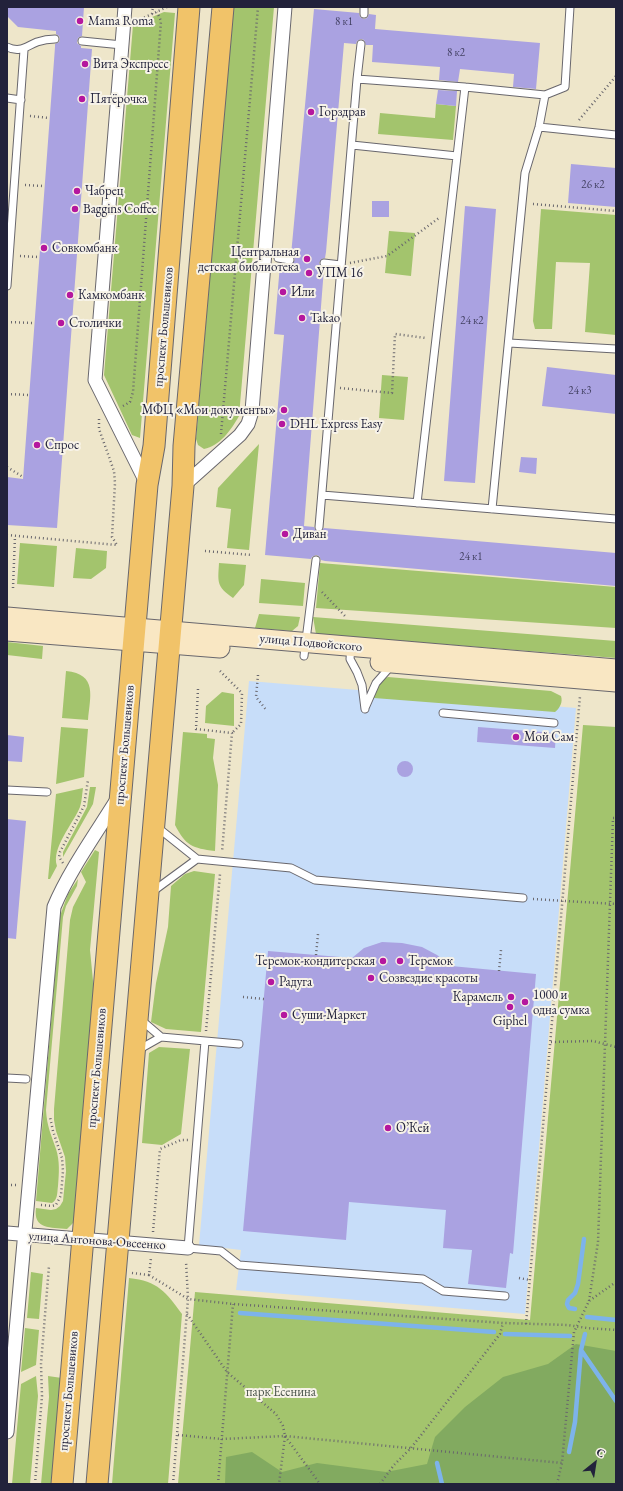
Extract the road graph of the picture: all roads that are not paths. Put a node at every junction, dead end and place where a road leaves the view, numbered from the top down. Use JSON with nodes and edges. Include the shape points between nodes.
{"nodes":[{"id":1,"x":125,"y":7,"type":"edge"},
{"id":2,"x":189,"y":7,"type":"edge"},
{"id":3,"x":223,"y":7,"type":"edge"},
{"id":4,"x":285,"y":7,"type":"edge"},
{"id":5,"x":570,"y":7,"type":"edge"},
{"id":6,"x":55,"y":39,"type":"dead end"},
{"id":7,"x":82,"y":41,"type":"dead end"},
{"id":8,"x":361,"y":44,"type":"dead end"},
{"id":9,"x":122,"y":45,"type":"junction"},
{"id":10,"x":7,"y":47,"type":"edge"},
{"id":11,"x":24,"y":50,"type":"junction"},
{"id":12,"x":357,"y":79,"type":"junction"},
{"id":13,"x":465,"y":87,"type":"junction"},
{"id":14,"x":545,"y":95,"type":"junction"},
{"id":15,"x":7,"y":98,"type":"edge"},
{"id":16,"x":21,"y":100,"type":"junction"},
{"id":17,"x":539,"y":128,"type":"junction"},
{"id":18,"x":616,"y":136,"type":"edge"},
{"id":19,"x":352,"y":145,"type":"junction"},
{"id":20,"x":457,"y":156,"type":"junction"},
{"id":21,"x":278,"y":258,"type":"dead end"},
{"id":22,"x":290,"y":260,"type":"dead end"},
{"id":23,"x":324,"y":263,"type":"dead end"},
{"id":24,"x":341,"y":265,"type":"junction"},
{"id":25,"x":7,"y":286,"type":"edge"},
{"id":26,"x":509,"y":343,"type":"junction"},
{"id":27,"x":616,"y":349,"type":"edge"},
{"id":28,"x":147,"y":485,"type":"junction"},
{"id":29,"x":183,"y":486,"type":"junction"},
{"id":30,"x":322,"y":495,"type":"junction"},
{"id":31,"x":417,"y":503,"type":"junction"},
{"id":32,"x":492,"y":509,"type":"junction"},
{"id":33,"x":616,"y":519,"type":"edge"},
{"id":34,"x":319,"y":527,"type":"dead end"},
{"id":35,"x":316,"y":560,"type":"dead end"},
{"id":36,"x":7,"y":617,"type":"edge"},
{"id":37,"x":7,"y":632,"type":"edge"},
{"id":38,"x":134,"y":635,"type":"junction"},
{"id":39,"x":170,"y":637,"type":"junction"},
{"id":40,"x":305,"y":649,"type":"junction"},
{"id":41,"x":350,"y":653,"type":"junction"},
{"id":42,"x":394,"y":663,"type":"junction"},
{"id":43,"x":616,"y":669,"type":"edge"},
{"id":44,"x":574,"y":678,"type":"junction"},
{"id":45,"x":616,"y":682,"type":"edge"},
{"id":46,"x":443,"y":713,"type":"dead end"},
{"id":47,"x":554,"y":723,"type":"dead end"},
{"id":48,"x":7,"y":790,"type":"edge"},
{"id":49,"x":47,"y":792,"type":"dead end"},
{"id":50,"x":121,"y":793,"type":"junction"},
{"id":51,"x":154,"y":824,"type":"junction"},
{"id":52,"x":197,"y":859,"type":"junction"},
{"id":53,"x":148,"y":895,"type":"junction"},
{"id":54,"x":523,"y":898,"type":"road end"},
{"id":55,"x":137,"y":1017,"type":"junction"},
{"id":56,"x":161,"y":1037,"type":"junction"},
{"id":57,"x":205,"y":1041,"type":"junction"},
{"id":58,"x":239,"y":1044,"type":"dead end"},
{"id":59,"x":134,"y":1052,"type":"junction"},
{"id":60,"x":7,"y":1078,"type":"edge"},
{"id":61,"x":26,"y":1079,"type":"dead end"},
{"id":62,"x":7,"y":1233,"type":"edge"},
{"id":63,"x":24,"y":1235,"type":"junction"},
{"id":64,"x":82,"y":1240,"type":"junction"},
{"id":65,"x":118,"y":1243,"type":"junction"},
{"id":66,"x":187,"y":1254,"type":"junction"},
{"id":67,"x":506,"y":1296,"type":"dead end"},
{"id":68,"x":7,"y":1432,"type":"edge"},
{"id":69,"x":62,"y":1484,"type":"edge"},
{"id":70,"x":97,"y":1484,"type":"edge"}],
"edges":[{"from":1,"to":9,"type":"street"},
{"from":2,"to":28,"type":"main road","name":"проспект Большевиков","via":[[155,438]]},
{"from":3,"to":29,"type":"main road","via":[[184,446]]},
{"from":4,"to":29,"type":"street","via":[[252,411],[248,424],[240,435]]},
{"from":5,"to":14,"type":"lane","via":[[565,87]]},
{"from":6,"to":11,"type":"lane","via":[[35,43]]},
{"from":7,"to":9,"type":"lane"},
{"from":8,"to":12,"type":"lane"},
{"from":9,"to":28,"type":"street","via":[[95,380]]},
{"from":10,"to":11,"type":"lane"},
{"from":11,"to":16,"type":"lane"},
{"from":12,"to":13,"type":"lane"},
{"from":12,"to":19,"type":"lane"},
{"from":13,"to":14,"type":"lane"},
{"from":13,"to":20,"type":"lane"},
{"from":14,"to":17,"type":"lane"},
{"from":15,"to":16,"type":"lane"},
{"from":16,"to":25,"type":"lane"},
{"from":17,"to":18,"type":"lane"},
{"from":17,"to":26,"type":"lane","via":[[525,173]]},
{"from":19,"to":20,"type":"lane"},
{"from":19,"to":24,"type":"lane"},
{"from":20,"to":31,"type":"lane"},
{"from":21,"to":22,"type":"lane"},
{"from":23,"to":24,"type":"lane"},
{"from":24,"to":30,"type":"lane"},
{"from":26,"to":27,"type":"lane"},
{"from":26,"to":32,"type":"lane"},
{"from":28,"to":38,"type":"main road","name":"проспект Большевиков"},
{"from":29,"to":39,"type":"main road"},
{"from":30,"to":31,"type":"lane"},
{"from":30,"to":34,"type":"lane"},
{"from":31,"to":32,"type":"lane"},
{"from":32,"to":33,"type":"lane"},
{"from":35,"to":40,"type":"lane"},
{"from":36,"to":38,"type":"street","name":"улица Подвойского"},
{"from":37,"to":38,"type":"street","name":"улица Подвойского"},
{"from":38,"to":39,"type":"street","name":"улица Подвойского"},
{"from":38,"to":50,"type":"main road","name":"проспект Большевиков"},
{"from":39,"to":40,"type":"street","name":"улица Подвойского"},
{"from":39,"to":51,"type":"main road"},
{"from":40,"to":41,"type":"street","name":"улица Подвойского"},
{"from":41,"to":42,"type":"street","name":"улица Подвойского"},
{"from":41,"to":42,"type":"lane","via":[[362,685],[365,709],[376,683]]},
{"from":41,"to":44,"type":"street","name":"улица Подвойского"},
{"from":42,"to":44,"type":"street","name":"улица Подвойского"},
{"from":43,"to":44,"type":"street","name":"улица Подвойского"},
{"from":44,"to":45,"type":"street","name":"улица Подвойского"},
{"from":46,"to":47,"type":"lane"},
{"from":48,"to":49,"type":"lane"},
{"from":50,"to":63,"type":"street","via":[[59,895],[53,913]]},
{"from":50,"to":64,"type":"main road","name":"проспект Большевиков"},
{"from":51,"to":52,"type":"lane"},
{"from":51,"to":53,"type":"main road"},
{"from":52,"to":53,"type":"lane"},
{"from":52,"to":54,"type":"lane","via":[[291,868],[315,880]]},
{"from":53,"to":55,"type":"main road"},
{"from":55,"to":56,"type":"lane"},
{"from":55,"to":59,"type":"main road"},
{"from":56,"to":57,"type":"lane"},
{"from":56,"to":59,"type":"lane"},
{"from":57,"to":58,"type":"lane"},
{"from":57,"to":66,"type":"lane"},
{"from":59,"to":65,"type":"main road"},
{"from":60,"to":61,"type":"lane"},
{"from":62,"to":63,"type":"street","name":"улица Антонова-Овсеенко"},
{"from":63,"to":64,"type":"street","name":"улица Антонова-Овсеенко"},
{"from":63,"to":68,"type":"street"},
{"from":64,"to":65,"type":"street","name":"улица Антонова-Овсеенко"},
{"from":64,"to":69,"type":"main road","name":"проспект Большевиков"},
{"from":65,"to":66,"type":"street","name":"улица Антонова-Овсеенко"},
{"from":65,"to":70,"type":"main road"},
{"from":66,"to":67,"type":"lane","via":[[221,1251],[239,1265],[423,1279],[442,1291]]}]}
